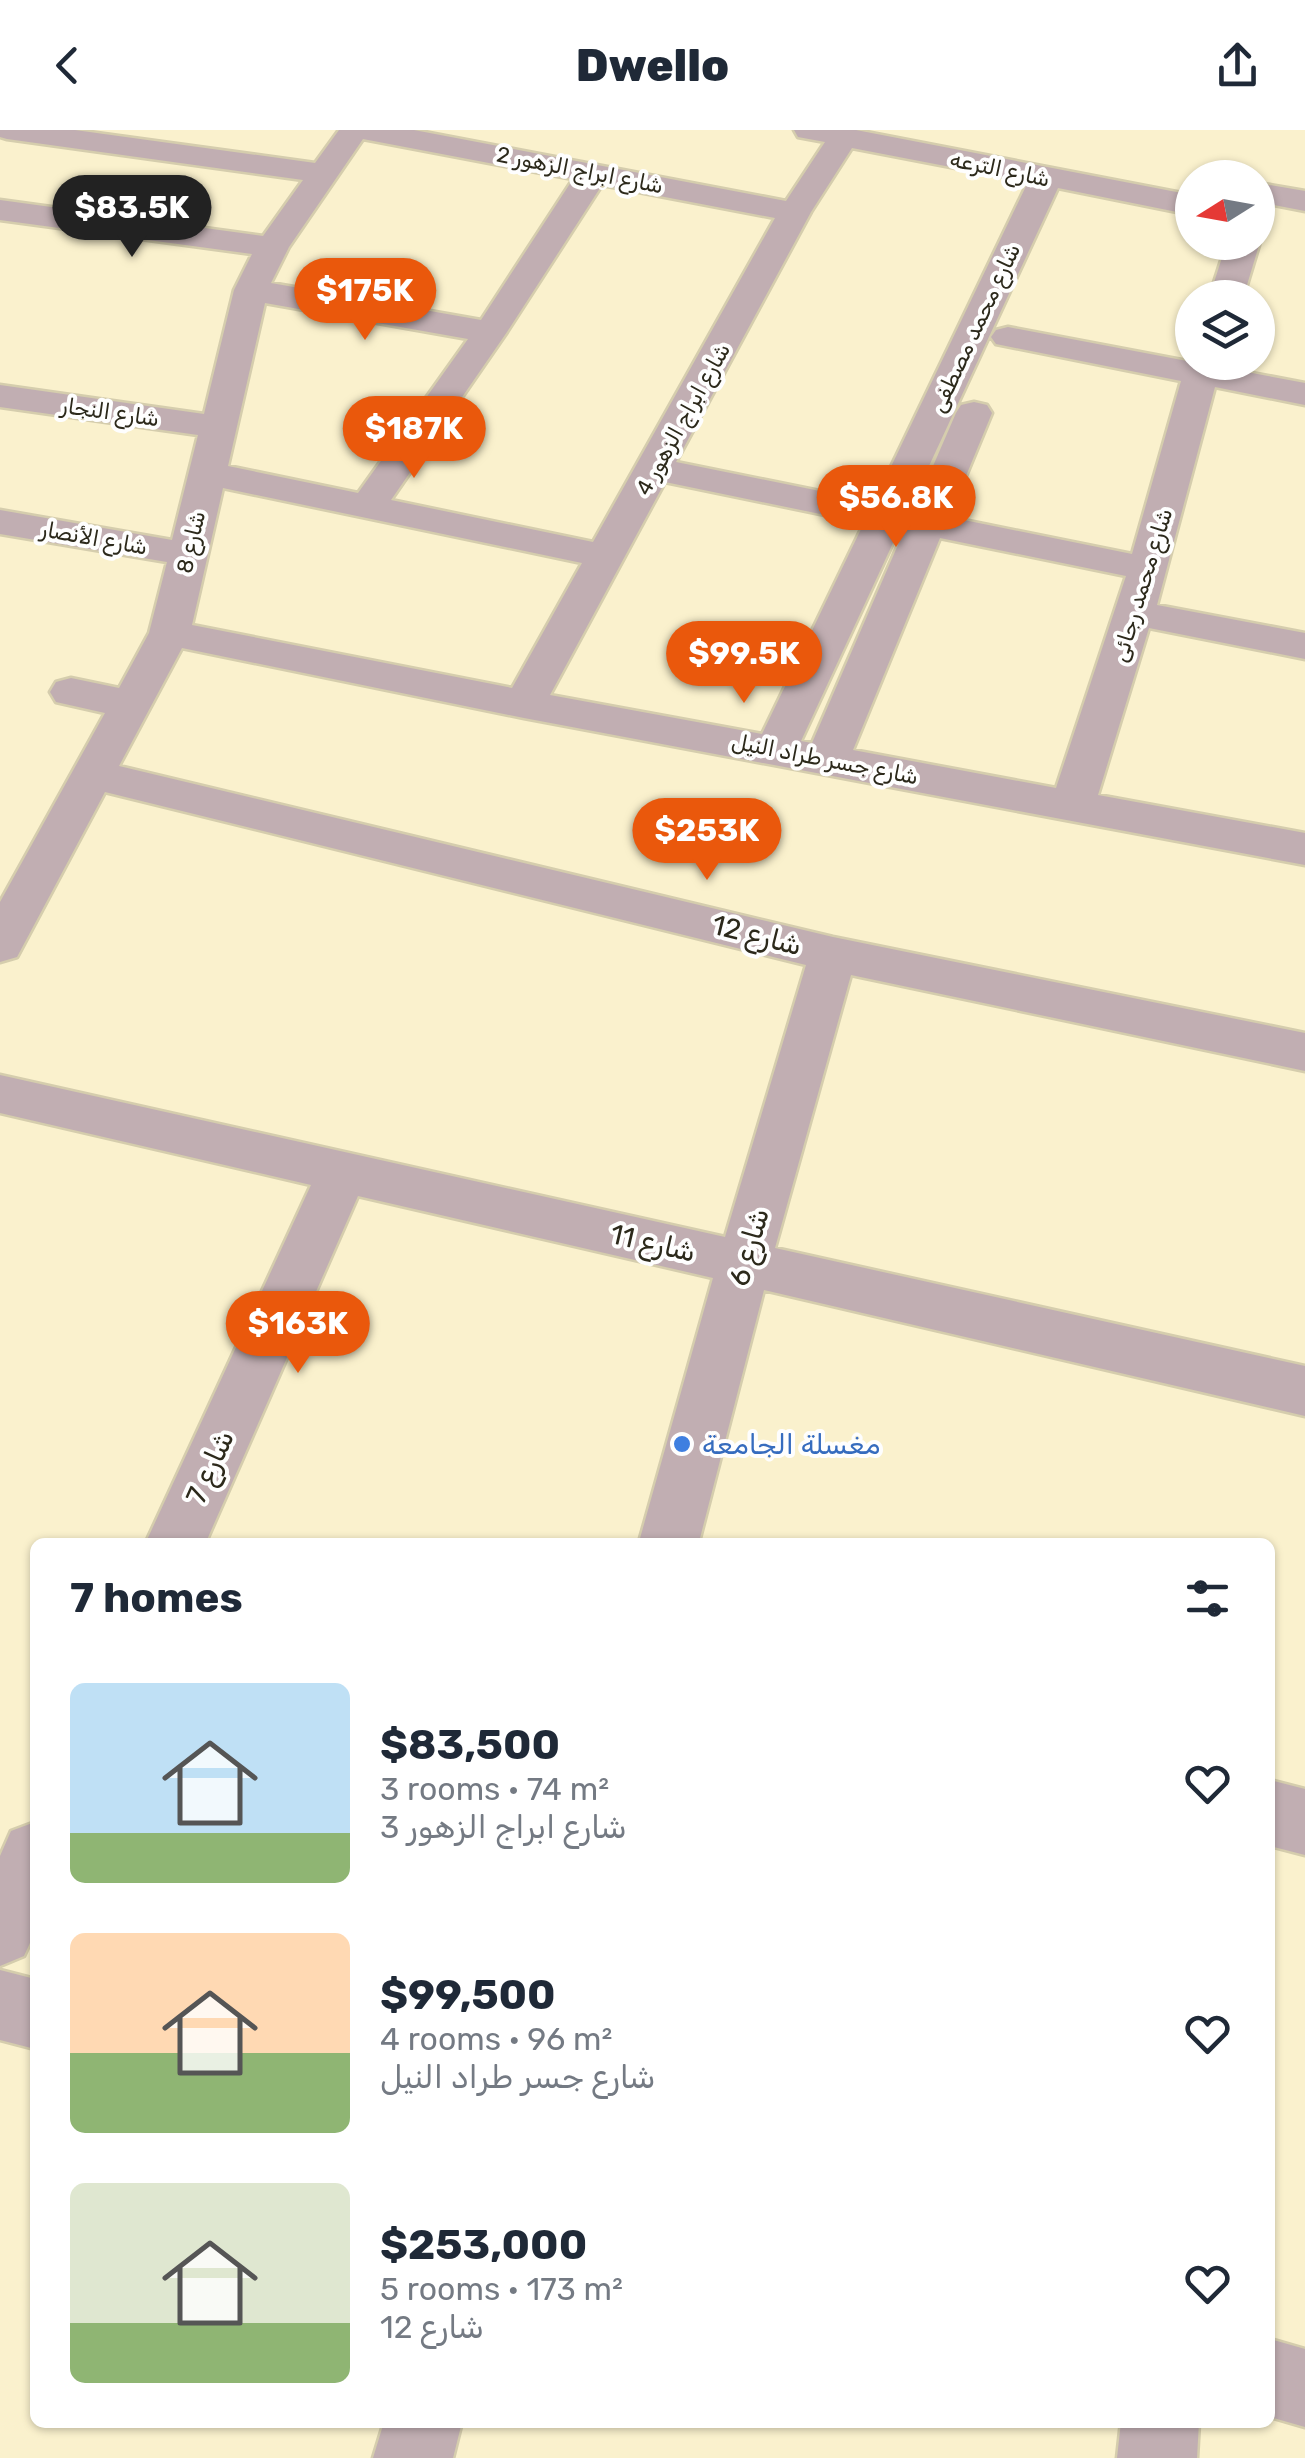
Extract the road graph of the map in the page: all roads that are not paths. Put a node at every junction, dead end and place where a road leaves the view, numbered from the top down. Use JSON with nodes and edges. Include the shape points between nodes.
{"nodes":[{"id":1,"x":7,"y":130,"type":"edge"},
{"id":2,"x":354,"y":130,"type":"edge"},
{"id":3,"x":364,"y":130,"type":"edge"},
{"id":4,"x":913,"y":130,"type":"edge"},
{"id":5,"x":827,"y":133,"type":"edge"},
{"id":6,"x":594,"y":172,"type":"junction"},
{"id":7,"x":322,"y":173,"type":"junction"},
{"id":8,"x":1175,"y":178,"type":"edge"},
{"id":9,"x":1062,"y":182,"type":"junction"},
{"id":10,"x":1275,"y":196,"type":"edge"},
{"id":11,"x":1305,"y":201,"type":"edge"},
{"id":12,"x":1175,"y":202,"type":"edge"},
{"id":13,"x":0,"y":210,"type":"edge"},
{"id":14,"x":795,"y":212,"type":"junction"},
{"id":15,"x":1275,"y":220,"type":"edge"},
{"id":16,"x":1305,"y":226,"type":"edge"},
{"id":17,"x":272,"y":248,"type":"junction"},
{"id":18,"x":251,"y":290,"type":"junction"},
{"id":19,"x":490,"y":332,"type":"junction"},
{"id":20,"x":1008,"y":337,"type":"junction"},
{"id":21,"x":1175,"y":365,"type":"edge"},
{"id":22,"x":1199,"y":380,"type":"edge"},
{"id":23,"x":1245,"y":380,"type":"edge"},
{"id":24,"x":1305,"y":394,"type":"edge"},
{"id":25,"x":0,"y":396,"type":"edge"},
{"id":26,"x":220,"y":428,"type":"junction"},
{"id":27,"x":657,"y":468,"type":"junction"},
{"id":28,"x":208,"y":473,"type":"junction"},
{"id":29,"x":368,"y":506,"type":"junction"},
{"id":30,"x":887,"y":513,"type":"junction"},
{"id":31,"x":0,"y":522,"type":"edge"},
{"id":32,"x":926,"y":523,"type":"junction"},
{"id":33,"x":188,"y":554,"type":"junction"},
{"id":34,"x":607,"y":556,"type":"junction"},
{"id":35,"x":1148,"y":569,"type":"junction"},
{"id":36,"x":1135,"y":613,"type":"junction"},
{"id":37,"x":170,"y":633,"type":"junction"},
{"id":38,"x":1305,"y":646,"type":"edge"},
{"id":39,"x":71,"y":692,"type":"dead end"},
{"id":40,"x":132,"y":704,"type":"junction"},
{"id":41,"x":524,"y":704,"type":"junction"},
{"id":42,"x":776,"y":750,"type":"junction"},
{"id":43,"x":827,"y":760,"type":"junction"},
{"id":44,"x":95,"y":774,"type":"junction"},
{"id":45,"x":1072,"y":806,"type":"junction"},
{"id":46,"x":1305,"y":849,"type":"edge"},
{"id":47,"x":0,"y":945,"type":"edge"},
{"id":48,"x":834,"y":954,"type":"junction"},
{"id":49,"x":1305,"y":1052,"type":"edge"},
{"id":50,"x":0,"y":1094,"type":"edge"},
{"id":51,"x":342,"y":1174,"type":"junction"},
{"id":52,"x":744,"y":1263,"type":"junction"},
{"id":53,"x":1305,"y":1391,"type":"edge"},
{"id":54,"x":178,"y":1538,"type":"edge"},
{"id":55,"x":670,"y":1538,"type":"edge"},
{"id":56,"x":1275,"y":1815,"type":"edge"},
{"id":57,"x":1305,"y":1822,"type":"edge"},
{"id":58,"x":30,"y":1866,"type":"edge"},
{"id":59,"x":0,"y":1932,"type":"edge"},
{"id":60,"x":0,"y":2004,"type":"edge"},
{"id":61,"x":30,"y":2013,"type":"edge"},
{"id":62,"x":1275,"y":2379,"type":"edge"},
{"id":63,"x":1305,"y":2388,"type":"edge"},
{"id":64,"x":420,"y":2428,"type":"edge"},
{"id":65,"x":1160,"y":2428,"type":"edge"},
{"id":66,"x":413,"y":2458,"type":"edge"},
{"id":67,"x":1157,"y":2458,"type":"edge"}],
"edges":[{"from":1,"to":7,"type":"street"},
{"from":2,"to":7,"type":"street","name":"شارع 8"},
{"from":3,"to":6,"type":"street","name":"شارع ابراج الزهور 2"},
{"from":4,"to":8,"type":"street","name":"شارع الترعه"},
{"from":5,"to":9,"type":"street","name":"شارع الترعه"},
{"from":5,"to":14,"type":"street","name":"شارع ابراج الزهور 4"},
{"from":6,"to":14,"type":"street","name":"شارع ابراج الزهور 2"},
{"from":6,"to":19,"type":"street"},
{"from":7,"to":17,"type":"street","name":"شارع 8"},
{"from":9,"to":12,"type":"street","name":"شارع الترعه"},
{"from":9,"to":20,"type":"street","name":"شارع محمد مصطفى"},
{"from":9,"to":30,"type":"street","name":"شارع محمد مصطفى"},
{"from":10,"to":11,"type":"street"},
{"from":13,"to":17,"type":"street"},
{"from":14,"to":27,"type":"street","name":"شارع ابراج الزهور 4"},
{"from":15,"to":16,"type":"street"},
{"from":17,"to":18,"type":"street","name":"شارع 8"},
{"from":18,"to":19,"type":"street"},
{"from":18,"to":26,"type":"street","name":"شارع 8"},
{"from":19,"to":29,"type":"street"},
{"from":20,"to":21,"type":"street"},
{"from":20,"to":32,"type":"street","name":"شارع محمد مصطفى"},
{"from":22,"to":35,"type":"street","name":"شارع محمد رجائى"},
{"from":23,"to":24,"type":"street"},
{"from":25,"to":26,"type":"street","name":"شارع النجار"},
{"from":26,"to":28,"type":"street","name":"شارع 8"},
{"from":27,"to":30,"type":"street"},
{"from":27,"to":34,"type":"street","name":"شارع ابراج الزهور 4"},
{"from":28,"to":29,"type":"street"},
{"from":28,"to":33,"type":"street","name":"شارع 8"},
{"from":29,"to":34,"type":"street"},
{"from":30,"to":32,"type":"street"},
{"from":30,"to":42,"type":"street","name":"شارع محمد مصطفى"},
{"from":31,"to":33,"type":"street","name":"شارع الأنصار"},
{"from":32,"to":35,"type":"street"},
{"from":32,"to":43,"type":"street","name":"شارع محمد مصطفى"},
{"from":33,"to":37,"type":"street","name":"شارع 8"},
{"from":34,"to":41,"type":"street","name":"شارع ابراج الزهور 4"},
{"from":35,"to":36,"type":"street","name":"شارع محمد رجائى"},
{"from":36,"to":38,"type":"street"},
{"from":36,"to":45,"type":"street","name":"شارع محمد رجائى"},
{"from":37,"to":40,"type":"street","name":"شارع 8"},
{"from":37,"to":41,"type":"street","name":"شارع جسر طراد النيل"},
{"from":39,"to":40,"type":"street"},
{"from":40,"to":44,"type":"street","name":"شارع 8"},
{"from":41,"to":42,"type":"street","name":"شارع جسر طراد النيل"},
{"from":42,"to":43,"type":"street","name":"شارع جسر طراد النيل"},
{"from":43,"to":45,"type":"street","name":"شارع جسر طراد النيل"},
{"from":44,"to":47,"type":"street","name":"شارع 8"},
{"from":44,"to":48,"type":"street","name":"شارع 12"},
{"from":45,"to":46,"type":"street","name":"شارع جسر طراد النيل"},
{"from":48,"to":49,"type":"street","name":"شارع 12"},
{"from":48,"to":52,"type":"street","name":"شارع 6"},
{"from":50,"to":51,"type":"street","name":"شارع 11"},
{"from":51,"to":52,"type":"street","name":"شارع 11"},
{"from":51,"to":54,"type":"street","name":"شارع 7"},
{"from":52,"to":53,"type":"street","name":"شارع 11"},
{"from":52,"to":55,"type":"street","name":"شارع 6"},
{"from":56,"to":57,"type":"street"},
{"from":58,"to":59,"type":"street"},
{"from":60,"to":61,"type":"street"},
{"from":62,"to":63,"type":"street"},
{"from":64,"to":66,"type":"street"},
{"from":65,"to":67,"type":"street"}]}
